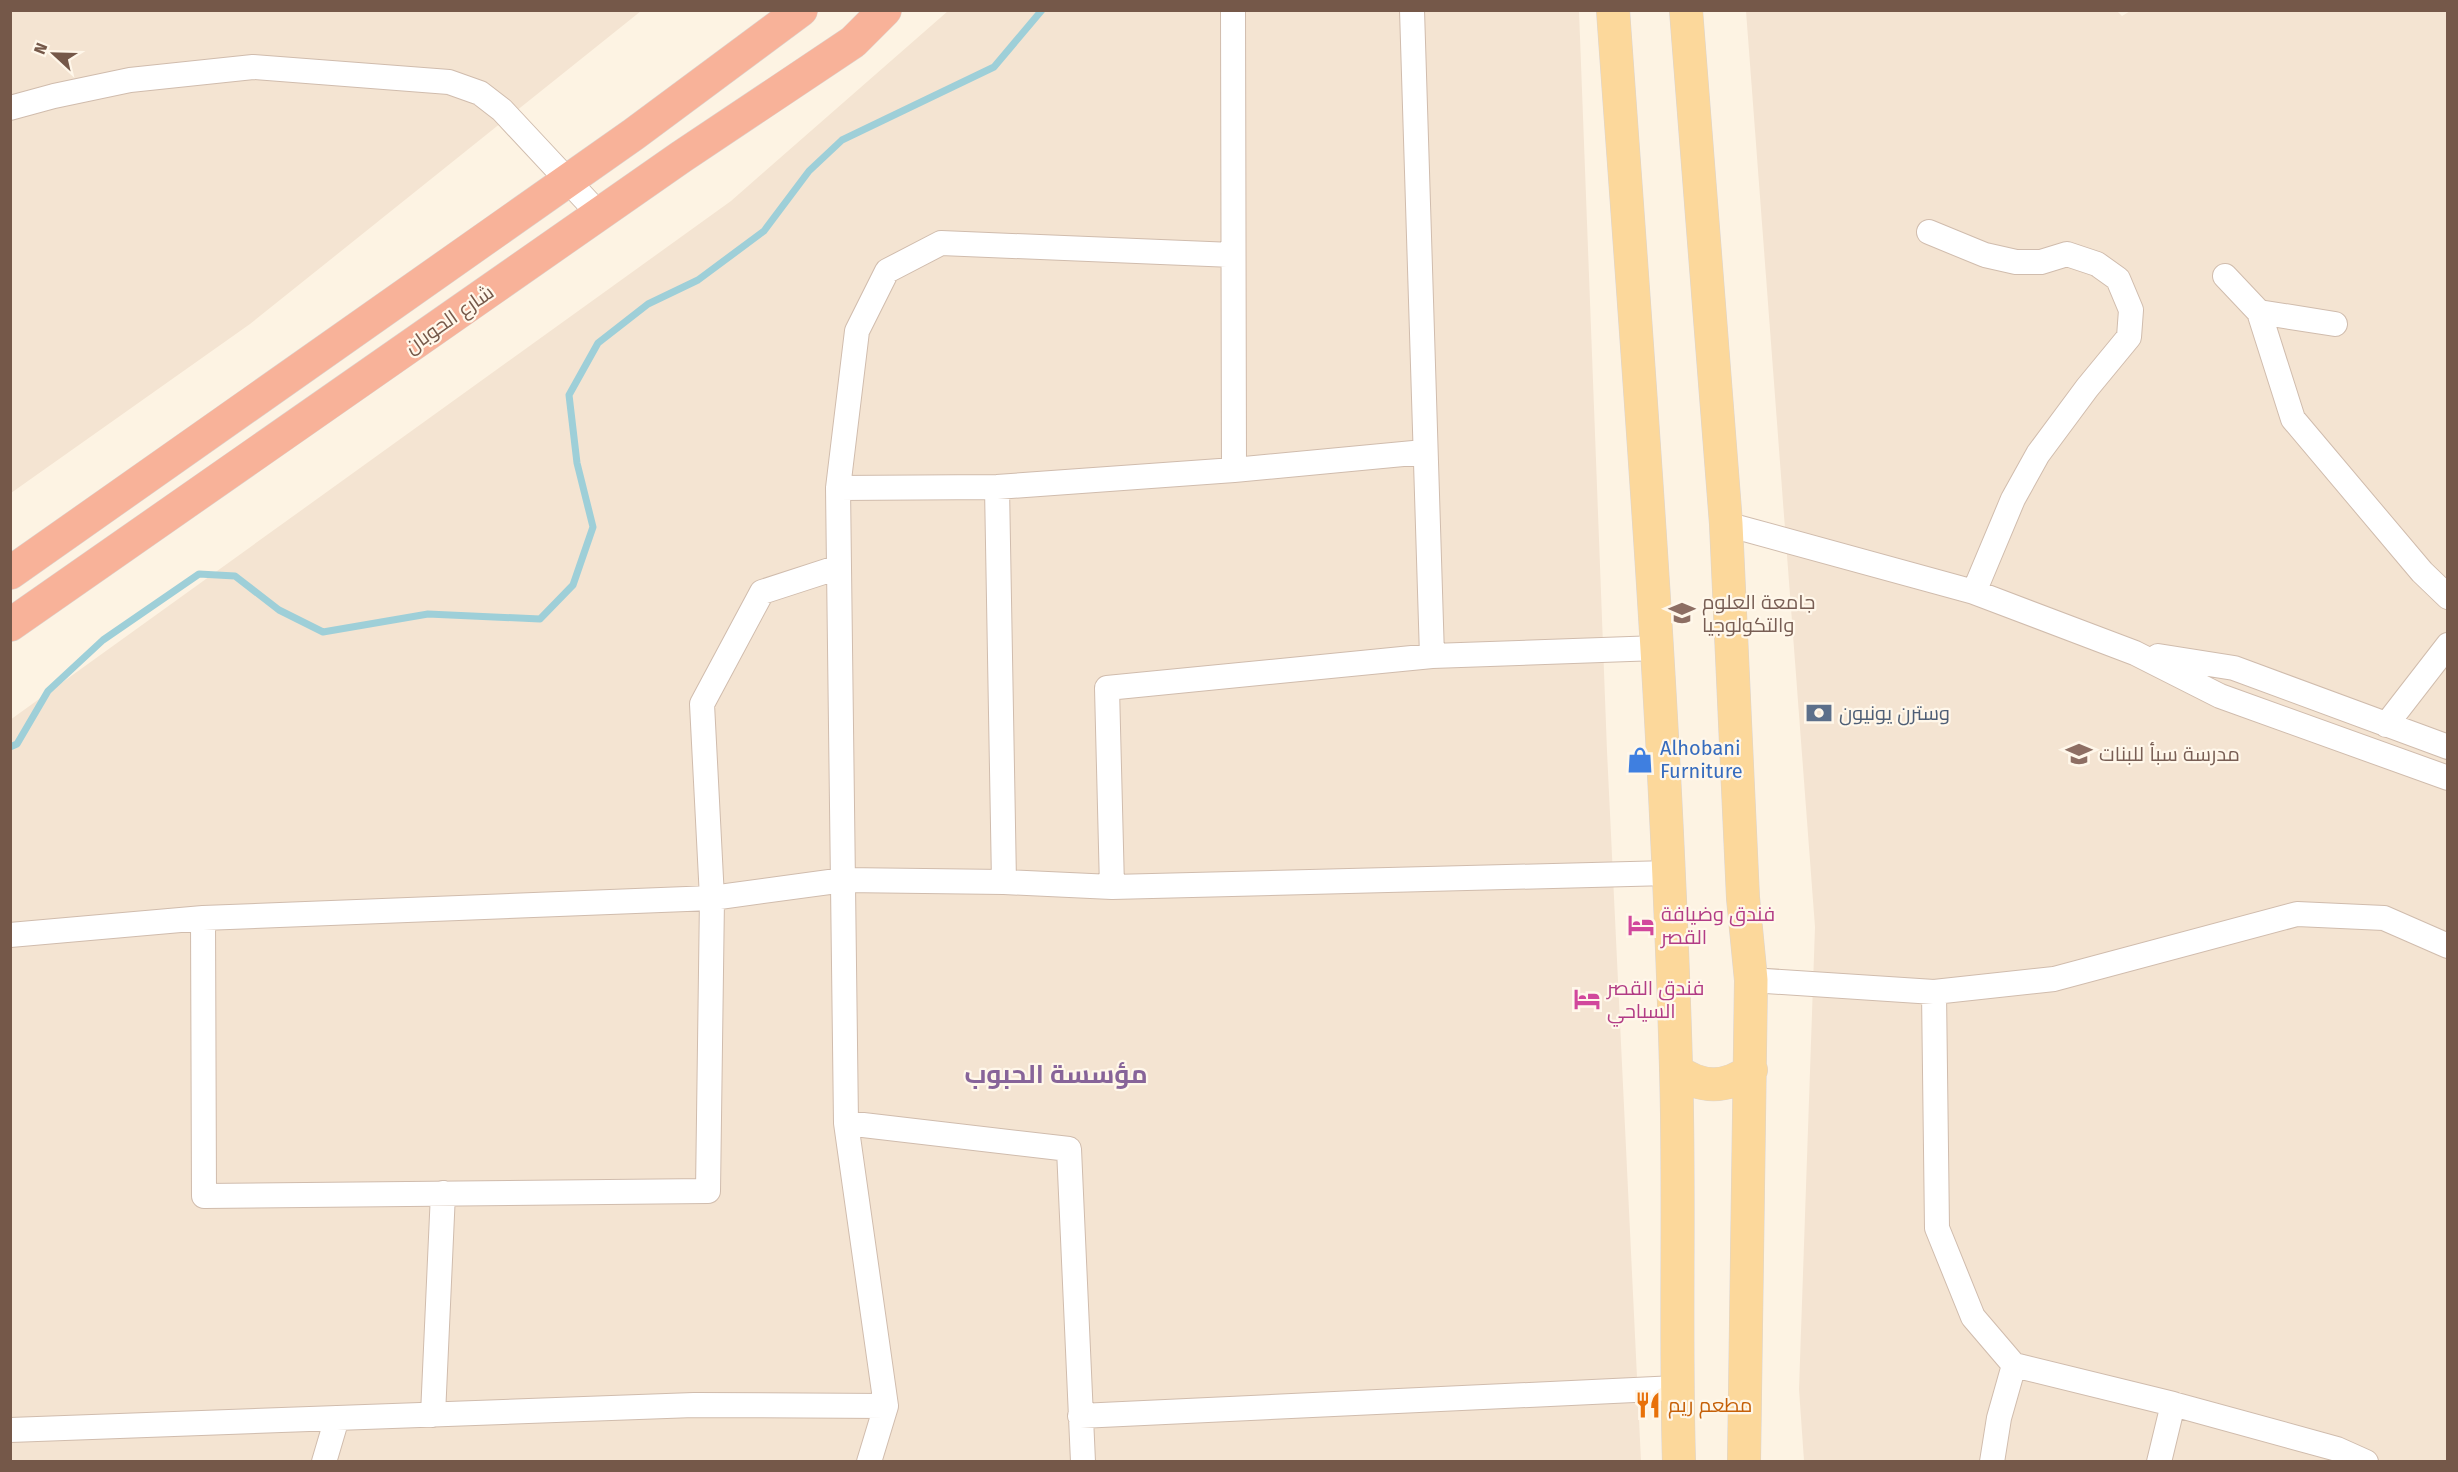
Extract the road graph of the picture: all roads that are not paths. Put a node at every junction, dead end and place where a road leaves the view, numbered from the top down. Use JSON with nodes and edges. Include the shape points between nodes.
{"nodes":[{"id":1,"x":801,"y":10,"type":"edge"},
{"id":2,"x":885,"y":10,"type":"edge"},
{"id":3,"x":1233,"y":10,"type":"edge"},
{"id":4,"x":1412,"y":10,"type":"edge"},
{"id":5,"x":1613,"y":10,"type":"edge"},
{"id":6,"x":1686,"y":10,"type":"edge"},
{"id":7,"x":10,"y":108,"type":"edge"},
{"id":8,"x":567,"y":181,"type":"junction"},
{"id":9,"x":599,"y":214,"type":"junction"},
{"id":10,"x":1929,"y":232,"type":"dead end"},
{"id":11,"x":1233,"y":255,"type":"junction"},
{"id":12,"x":2225,"y":276,"type":"dead end"},
{"id":13,"x":2259,"y":312,"type":"junction"},
{"id":14,"x":2335,"y":324,"type":"dead end"},
{"id":15,"x":1424,"y":452,"type":"junction"},
{"id":16,"x":1234,"y":470,"type":"junction"},
{"id":17,"x":997,"y":487,"type":"junction"},
{"id":18,"x":838,"y":488,"type":"junction"},
{"id":19,"x":1726,"y":524,"type":"junction"},
{"id":20,"x":839,"y":567,"type":"junction"},
{"id":21,"x":10,"y":573,"type":"edge"},
{"id":22,"x":1974,"y":592,"type":"junction"},
{"id":23,"x":2448,"y":597,"type":"edge"},
{"id":24,"x":10,"y":625,"type":"edge"},
{"id":25,"x":2448,"y":645,"type":"edge"},
{"id":26,"x":1658,"y":648,"type":"junction"},
{"id":27,"x":2135,"y":653,"type":"junction"},
{"id":28,"x":1432,"y":656,"type":"junction"},
{"id":29,"x":2386,"y":725,"type":"junction"},
{"id":30,"x":2448,"y":747,"type":"edge"},
{"id":31,"x":2448,"y":778,"type":"edge"},
{"id":32,"x":1669,"y":873,"type":"junction"},
{"id":33,"x":844,"y":880,"type":"junction"},
{"id":34,"x":1004,"y":882,"type":"junction"},
{"id":35,"x":1112,"y":887,"type":"junction"},
{"id":36,"x":712,"y":898,"type":"junction"},
{"id":37,"x":203,"y":918,"type":"junction"},
{"id":38,"x":10,"y":935,"type":"edge"},
{"id":39,"x":2448,"y":946,"type":"edge"},
{"id":40,"x":1751,"y":980,"type":"junction"},
{"id":41,"x":1934,"y":992,"type":"junction"},
{"id":42,"x":1676,"y":1070,"type":"junction"},
{"id":43,"x":1751,"y":1070,"type":"junction"},
{"id":44,"x":846,"y":1123,"type":"junction"},
{"id":45,"x":443,"y":1193,"type":"junction"},
{"id":46,"x":2014,"y":1365,"type":"junction"},
{"id":47,"x":1676,"y":1388,"type":"junction"},
{"id":48,"x":2173,"y":1404,"type":"junction"},
{"id":49,"x":885,"y":1406,"type":"junction"},
{"id":50,"x":433,"y":1415,"type":"junction"},
{"id":51,"x":1080,"y":1416,"type":"junction"},
{"id":52,"x":337,"y":1418,"type":"junction"},
{"id":53,"x":10,"y":1430,"type":"edge"},
{"id":54,"x":2337,"y":1455,"type":"edge"},
{"id":55,"x":324,"y":1461,"type":"edge"},
{"id":56,"x":869,"y":1461,"type":"edge"},
{"id":57,"x":1083,"y":1461,"type":"edge"},
{"id":58,"x":1679,"y":1461,"type":"edge"},
{"id":59,"x":1744,"y":1461,"type":"edge"},
{"id":60,"x":1992,"y":1461,"type":"edge"},
{"id":61,"x":2159,"y":1461,"type":"edge"},
{"id":62,"x":2366,"y":1461,"type":"edge"}],
"edges":[{"from":1,"to":8,"type":"highway"},
{"from":2,"to":9,"type":"highway","name":"شارع الحوبان","via":[[853,42]]},
{"from":3,"to":11,"type":"street"},
{"from":4,"to":15,"type":"street"},
{"from":5,"to":26,"type":"main road"},
{"from":6,"to":19,"type":"main road"},
{"from":7,"to":8,"type":"street","via":[[130,80],[253,67],[449,82],[493,102]]},
{"from":8,"to":9,"type":"street"},
{"from":8,"to":21,"type":"highway"},
{"from":9,"to":24,"type":"highway","name":"شارع الحوبان"},
{"from":10,"to":22,"type":"street","via":[[1985,255],[2016,262],[2041,262],[2067,254],[2097,264],[2118,279],[2132,310],[2129,337],[2038,454],[2013,499]]},
{"from":11,"to":16,"type":"street"},
{"from":11,"to":18,"type":"street","via":[[941,243],[887,271],[857,332]]},
{"from":12,"to":13,"type":"street"},
{"from":13,"to":14,"type":"street"},
{"from":13,"to":23,"type":"street","via":[[2293,419],[2422,572]]},
{"from":15,"to":16,"type":"street"},
{"from":15,"to":28,"type":"street"},
{"from":16,"to":17,"type":"street"},
{"from":17,"to":18,"type":"street"},
{"from":17,"to":34,"type":"street"},
{"from":18,"to":20,"type":"street"},
{"from":19,"to":22,"type":"street"},
{"from":19,"to":40,"type":"main road","via":[[1743,898]]},
{"from":20,"to":33,"type":"street"},
{"from":20,"to":36,"type":"street","via":[[762,592],[702,704]]},
{"from":22,"to":27,"type":"street"},
{"from":25,"to":29,"type":"street"},
{"from":26,"to":28,"type":"street"},
{"from":26,"to":32,"type":"main road"},
{"from":27,"to":29,"type":"street","via":[[2234,668]]},
{"from":27,"to":31,"type":"street","via":[[2220,696]]},
{"from":28,"to":35,"type":"street","via":[[1107,688]]},
{"from":29,"to":30,"type":"street"},
{"from":32,"to":35,"type":"street"},
{"from":32,"to":42,"type":"main road"},
{"from":33,"to":34,"type":"street"},
{"from":33,"to":36,"type":"street"},
{"from":33,"to":44,"type":"street"},
{"from":34,"to":35,"type":"street"},
{"from":36,"to":37,"type":"street"},
{"from":36,"to":45,"type":"street","via":[[708,1191]]},
{"from":37,"to":38,"type":"street"},
{"from":37,"to":45,"type":"street","via":[[204,1196]]},
{"from":39,"to":41,"type":"street","via":[[2384,918],[2297,914],[2054,978]]},
{"from":40,"to":41,"type":"street"},
{"from":40,"to":43,"type":"main road"},
{"from":41,"to":46,"type":"street","via":[[1937,1228],[1972,1317]]},
{"from":42,"to":43,"type":"main road","via":[[1694,1082],[1714,1086],[1734,1081]]},
{"from":42,"to":47,"type":"main road"},
{"from":43,"to":59,"type":"main road"},
{"from":44,"to":49,"type":"street"},
{"from":44,"to":51,"type":"street","via":[[1069,1149]]},
{"from":45,"to":50,"type":"street"},
{"from":46,"to":48,"type":"street"},
{"from":46,"to":60,"type":"street"},
{"from":47,"to":51,"type":"street"},
{"from":47,"to":58,"type":"main road"},
{"from":48,"to":54,"type":"street"},
{"from":48,"to":61,"type":"street"},
{"from":49,"to":50,"type":"street","via":[[694,1405]]},
{"from":49,"to":56,"type":"street"},
{"from":50,"to":52,"type":"street"},
{"from":51,"to":57,"type":"street"},
{"from":52,"to":53,"type":"street"},
{"from":52,"to":55,"type":"street"},
{"from":54,"to":62,"type":"street"}]}
